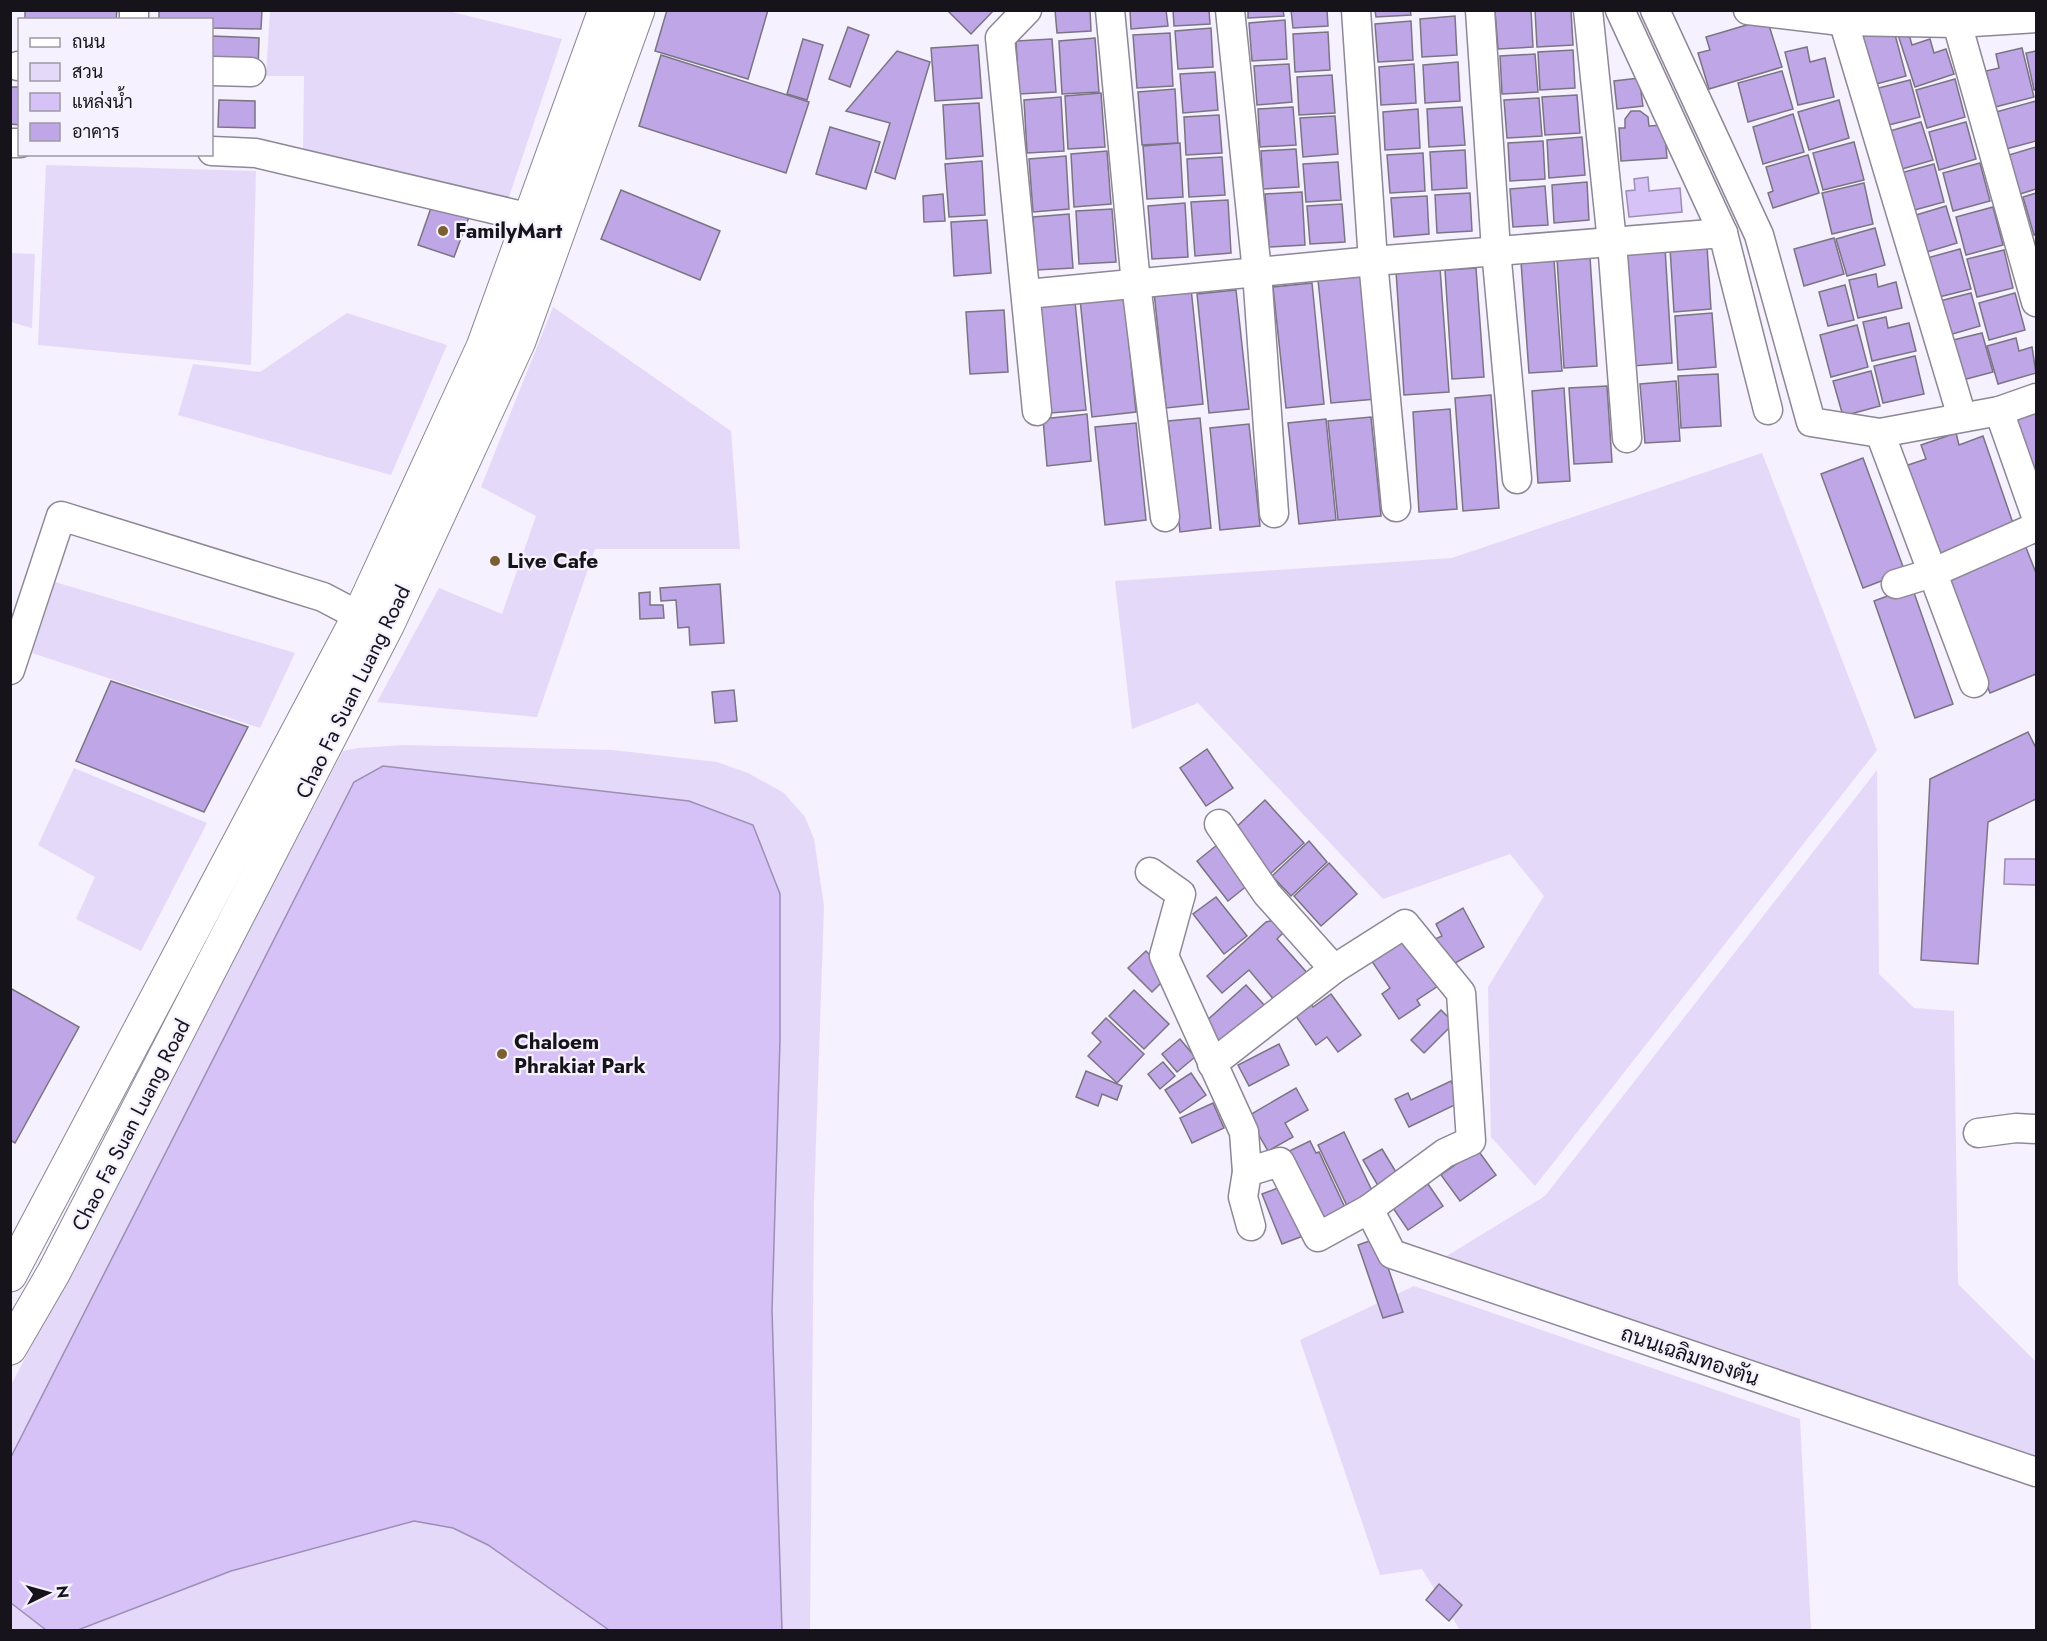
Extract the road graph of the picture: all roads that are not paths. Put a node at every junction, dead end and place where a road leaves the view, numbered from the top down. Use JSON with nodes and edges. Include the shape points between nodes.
{"nodes":[{"id":1,"x":605,"y":10,"type":"edge"},
{"id":2,"x":638,"y":10,"type":"edge"},
{"id":3,"x":1027,"y":10,"type":"edge"},
{"id":4,"x":1110,"y":10,"type":"edge"},
{"id":5,"x":1230,"y":10,"type":"edge"},
{"id":6,"x":1356,"y":10,"type":"edge"},
{"id":7,"x":1480,"y":10,"type":"edge"},
{"id":8,"x":1588,"y":10,"type":"edge"},
{"id":9,"x":1620,"y":10,"type":"edge"},
{"id":10,"x":1655,"y":10,"type":"edge"},
{"id":11,"x":1748,"y":10,"type":"edge"},
{"id":12,"x":1840,"y":16,"type":"edge"},
{"id":13,"x":2037,"y":18,"type":"edge"},
{"id":14,"x":1957,"y":23,"type":"junction"},
{"id":15,"x":213,"y":71,"type":"edge"},
{"id":16,"x":251,"y":72,"type":"dead end"},
{"id":17,"x":213,"y":151,"type":"edge"},
{"id":18,"x":531,"y":218,"type":"junction"},
{"id":19,"x":1723,"y":234,"type":"junction"},
{"id":20,"x":1612,"y":242,"type":"junction"},
{"id":21,"x":1496,"y":250,"type":"junction"},
{"id":22,"x":1373,"y":261,"type":"junction"},
{"id":23,"x":1257,"y":272,"type":"junction"},
{"id":24,"x":1136,"y":284,"type":"junction"},
{"id":25,"x":1027,"y":294,"type":"junction"},
{"id":26,"x":2037,"y":302,"type":"edge"},
{"id":27,"x":2037,"y":398,"type":"edge"},
{"id":28,"x":1768,"y":410,"type":"dead end"},
{"id":29,"x":1037,"y":411,"type":"dead end"},
{"id":30,"x":1999,"y":411,"type":"junction"},
{"id":31,"x":1962,"y":417,"type":"junction"},
{"id":32,"x":1880,"y":433,"type":"junction"},
{"id":33,"x":1627,"y":438,"type":"dead end"},
{"id":34,"x":1517,"y":479,"type":"dead end"},
{"id":35,"x":1396,"y":507,"type":"dead end"},
{"id":36,"x":1274,"y":513,"type":"dead end"},
{"id":37,"x":2037,"y":516,"type":"edge"},
{"id":38,"x":1165,"y":517,"type":"dead end"},
{"id":39,"x":2037,"y":527,"type":"edge"},
{"id":40,"x":1932,"y":573,"type":"junction"},
{"id":41,"x":1896,"y":584,"type":"dead end"},
{"id":42,"x":359,"y":616,"type":"junction"},
{"id":43,"x":10,"y":670,"type":"edge"},
{"id":44,"x":1974,"y":683,"type":"dead end"},
{"id":45,"x":1219,"y":824,"type":"dead end"},
{"id":46,"x":1150,"y":872,"type":"dead end"},
{"id":47,"x":1334,"y":969,"type":"junction"},
{"id":48,"x":1212,"y":1064,"type":"junction"},
{"id":49,"x":2037,"y":1129,"type":"edge"},
{"id":50,"x":1978,"y":1133,"type":"dead end"},
{"id":51,"x":1247,"y":1172,"type":"junction"},
{"id":52,"x":1369,"y":1209,"type":"junction"},
{"id":53,"x":1251,"y":1226,"type":"dead end"},
{"id":54,"x":16,"y":1264,"type":"edge"},
{"id":55,"x":54,"y":1272,"type":"junction"},
{"id":56,"x":10,"y":1348,"type":"edge"},
{"id":57,"x":2037,"y":1472,"type":"edge"}],
"edges":[{"from":1,"to":18,"type":"main road","name":"Chao Fa Suan Luang Road"},
{"from":2,"to":55,"type":"main road","name":"Chao Fa Suan Luang Road","via":[[519,341],[398,603]]},
{"from":3,"to":25,"type":"street","via":[[1000,38]]},
{"from":4,"to":24,"type":"street"},
{"from":5,"to":23,"type":"street"},
{"from":6,"to":22,"type":"street"},
{"from":7,"to":21,"type":"street"},
{"from":8,"to":20,"type":"street"},
{"from":9,"to":19,"type":"street"},
{"from":10,"to":32,"type":"street","via":[[1759,235],[1811,422]]},
{"from":11,"to":12,"type":"street"},
{"from":12,"to":14,"type":"street"},
{"from":12,"to":31,"type":"street"},
{"from":13,"to":14,"type":"street"},
{"from":14,"to":26,"type":"street"},
{"from":15,"to":16,"type":"street"},
{"from":17,"to":18,"type":"street","via":[[256,153]]},
{"from":18,"to":42,"type":"main road","name":"Chao Fa Suan Luang Road","via":[[483,346]]},
{"from":19,"to":20,"type":"street"},
{"from":19,"to":28,"type":"street"},
{"from":20,"to":21,"type":"street"},
{"from":20,"to":33,"type":"street"},
{"from":21,"to":22,"type":"street"},
{"from":21,"to":34,"type":"street"},
{"from":22,"to":23,"type":"street"},
{"from":22,"to":35,"type":"street"},
{"from":23,"to":24,"type":"street"},
{"from":23,"to":36,"type":"street"},
{"from":24,"to":25,"type":"street"},
{"from":24,"to":38,"type":"street"},
{"from":25,"to":29,"type":"street"},
{"from":27,"to":30,"type":"street"},
{"from":30,"to":31,"type":"street"},
{"from":30,"to":37,"type":"street"},
{"from":31,"to":32,"type":"street"},
{"from":32,"to":40,"type":"street"},
{"from":39,"to":40,"type":"street"},
{"from":40,"to":41,"type":"street"},
{"from":40,"to":44,"type":"street"},
{"from":42,"to":43,"type":"street","via":[[324,597],[61,516]]},
{"from":42,"to":54,"type":"main road","name":"Chao Fa Suan Luang Road"},
{"from":45,"to":47,"type":"street","via":[[1267,894]]},
{"from":46,"to":48,"type":"street","via":[[1181,894],[1164,956]]},
{"from":47,"to":48,"type":"street"},
{"from":47,"to":52,"type":"street","via":[[1405,924],[1461,993],[1471,1141],[1445,1153]]},
{"from":48,"to":51,"type":"street","via":[[1244,1132]]},
{"from":49,"to":50,"type":"street"},
{"from":51,"to":52,"type":"street","via":[[1280,1162],[1318,1237]]},
{"from":51,"to":53,"type":"street","via":[[1243,1197]]},
{"from":52,"to":57,"type":"street","name":"ถนนเฉลิมทองตัน","via":[[1392,1254]]},
{"from":54,"to":55,"type":"main road"},
{"from":55,"to":56,"type":"main road","name":"Chao Fa Suan Luang Road"}]}
